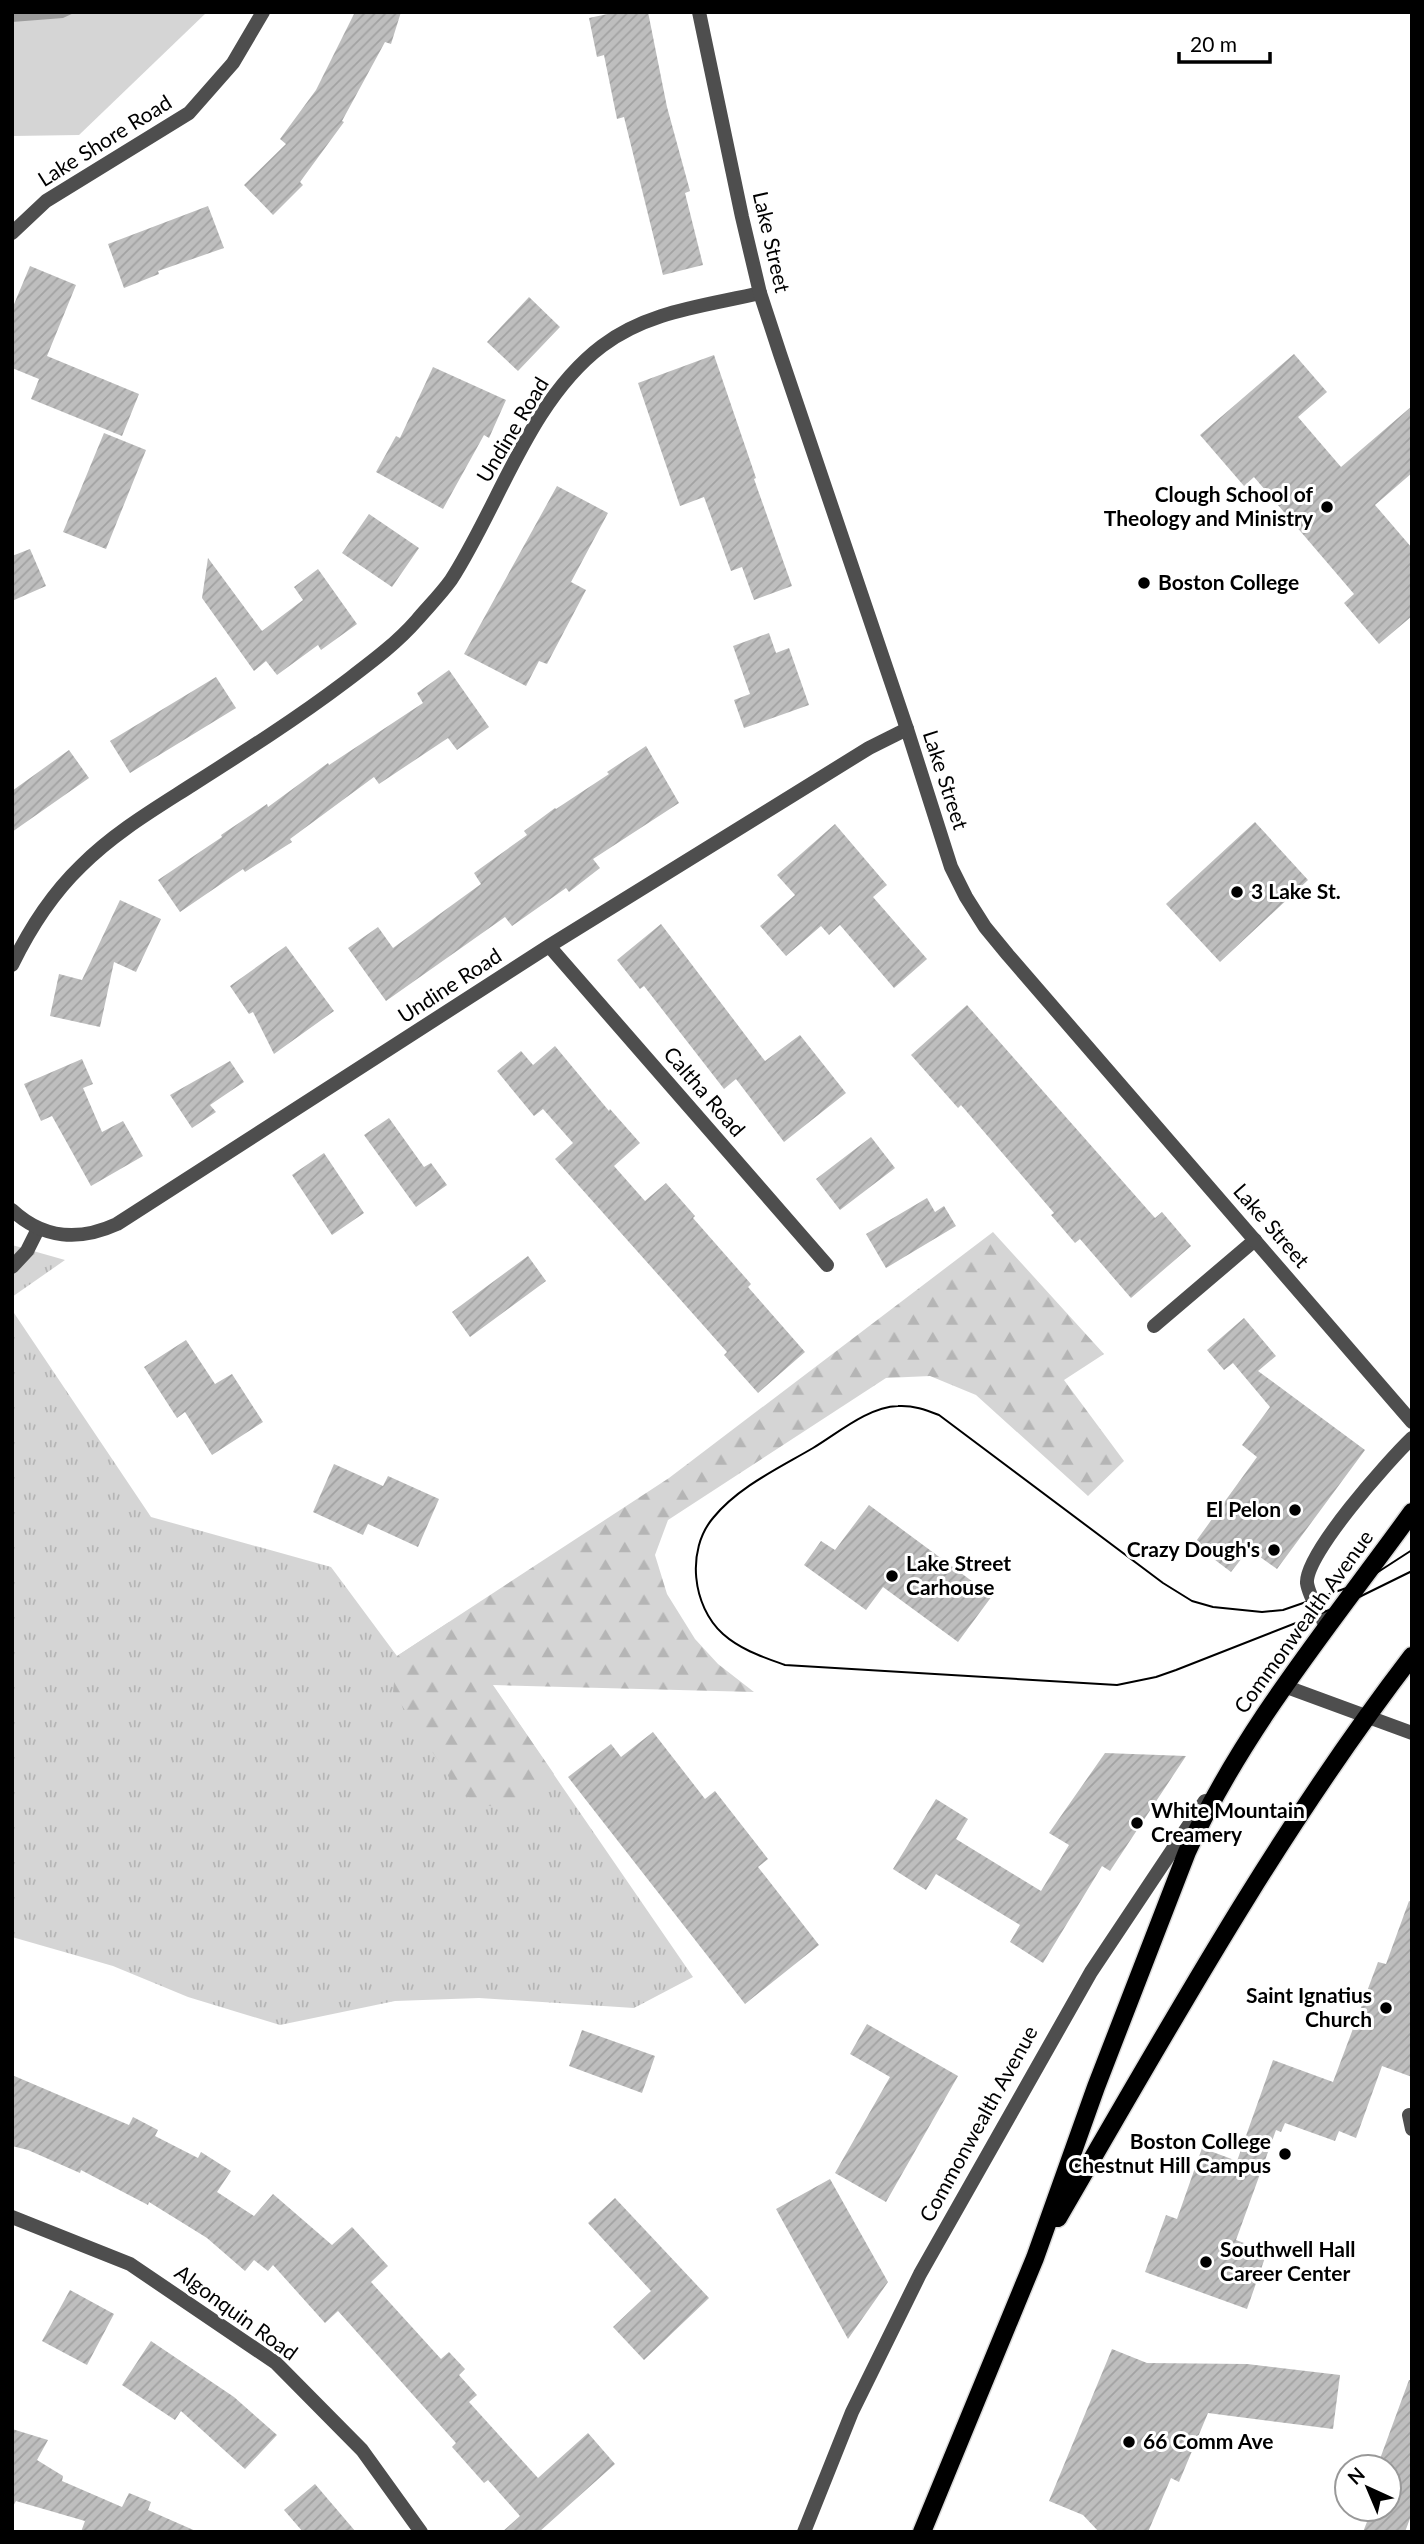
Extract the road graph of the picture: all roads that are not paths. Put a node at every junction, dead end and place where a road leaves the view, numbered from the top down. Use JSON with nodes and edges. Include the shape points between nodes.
{"nodes":[{"id":1,"x":263,"y":12,"type":"edge"},
{"id":2,"x":699,"y":12,"type":"edge"},
{"id":3,"x":12,"y":233,"type":"edge"},
{"id":4,"x":760,"y":293,"type":"junction"},
{"id":5,"x":907,"y":729,"type":"junction"},
{"id":6,"x":549,"y":946,"type":"junction"},
{"id":7,"x":12,"y":965,"type":"edge"},
{"id":8,"x":12,"y":1210,"type":"edge"},
{"id":9,"x":37,"y":1228,"type":"junction"},
{"id":10,"x":1255,"y":1240,"type":"junction"},
{"id":11,"x":827,"y":1265,"type":"dead end"},
{"id":12,"x":12,"y":1267,"type":"edge"},
{"id":13,"x":1154,"y":1326,"type":"dead end"},
{"id":14,"x":1412,"y":1422,"type":"edge"},
{"id":15,"x":1412,"y":1438,"type":"edge"},
{"id":16,"x":1412,"y":1512,"type":"edge"},
{"id":17,"x":1327,"y":1628,"type":"junction"},
{"id":18,"x":1412,"y":1656,"type":"edge"},
{"id":19,"x":1284,"y":1686,"type":"junction"},
{"id":20,"x":1365,"y":1716,"type":"junction"},
{"id":21,"x":1412,"y":1733,"type":"edge"},
{"id":22,"x":1234,"y":1760,"type":"junction"},
{"id":23,"x":12,"y":2217,"type":"edge"},
{"id":24,"x":1035,"y":2258,"type":"junction"},
{"id":25,"x":421,"y":2532,"type":"edge"},
{"id":26,"x":804,"y":2532,"type":"edge"},
{"id":27,"x":922,"y":2532,"type":"edge"}],
"edges":[{"from":1,"to":3,"type":"street","name":"Lake Shore Road","via":[[233,63],[190,113],[46,201]]},
{"from":2,"to":4,"type":"street","name":"Lake Street"},
{"from":4,"to":5,"type":"street","name":"Lake Street"},
{"from":4,"to":7,"type":"street","name":"Undine Road","via":[[661,315],[601,347],[555,396],[450,581],[416,622],[305,712],[105,845],[52,898]]},
{"from":5,"to":6,"type":"street","name":"Undine Road"},
{"from":5,"to":10,"type":"street","name":"Lake Street","via":[[951,867],[985,927]]},
{"from":6,"to":9,"type":"street","name":"Undine Road","via":[[117,1224],[83,1236]]},
{"from":6,"to":11,"type":"street","name":"Caltha Road"},
{"from":8,"to":9,"type":"street","name":"Undine Road"},
{"from":9,"to":12,"type":"street","via":[[27,1251]]},
{"from":10,"to":13,"type":"street"},
{"from":10,"to":14,"type":"street","name":"Lake Street"},
{"from":15,"to":17,"type":"street","via":[[1341,1520],[1308,1572],[1307,1585]]},
{"from":16,"to":17,"type":"main road","name":"Commonwealth Avenue"},
{"from":17,"to":19,"type":"main road","name":"Commonwealth Avenue"},
{"from":18,"to":20,"type":"main road","name":"Commonwealth Avenue"},
{"from":19,"to":20,"type":"street"},
{"from":19,"to":22,"type":"main road","name":"Commonwealth Avenue"},
{"from":20,"to":21,"type":"street"},
{"from":20,"to":24,"type":"main road","name":"Commonwealth Avenue","via":[[1180,2007]]},
{"from":22,"to":24,"type":"main road","name":"Commonwealth Avenue","via":[[1187,1852]]},
{"from":22,"to":26,"type":"street","name":"Commonwealth Avenue","via":[[1091,1972],[920,2274],[852,2412]]},
{"from":23,"to":25,"type":"street","name":"Algonquin Road","via":[[130,2264],[275,2363],[362,2450]]},
{"from":24,"to":27,"type":"main road","name":"Commonwealth Avenue"}]}
